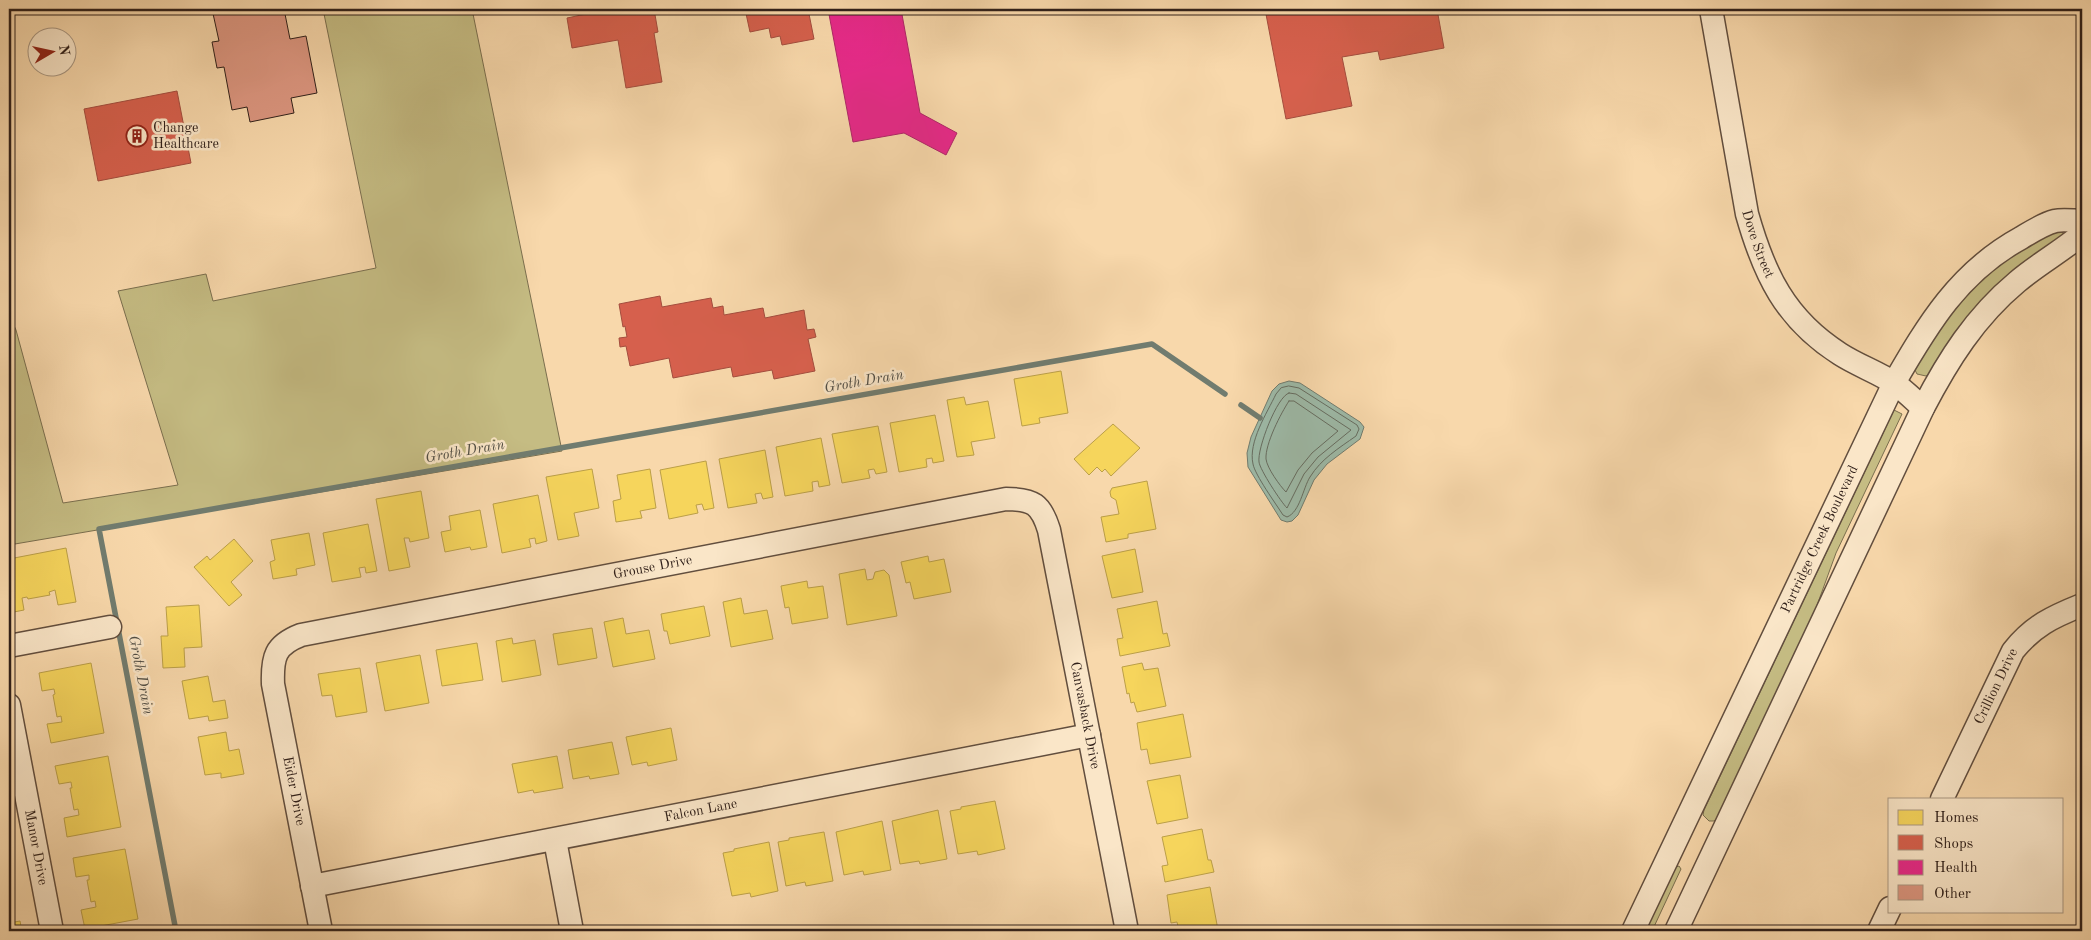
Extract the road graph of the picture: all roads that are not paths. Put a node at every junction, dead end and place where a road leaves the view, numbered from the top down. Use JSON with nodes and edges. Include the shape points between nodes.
{"nodes":[{"id":1,"x":1711,"y":9,"type":"edge"},
{"id":2,"x":2082,"y":221,"type":"edge"},
{"id":3,"x":2082,"y":234,"type":"edge"},
{"id":4,"x":1894,"y":383,"type":"junction"},
{"id":5,"x":1923,"y":408,"type":"junction"},
{"id":6,"x":1034,"y":503,"type":"joint"},
{"id":7,"x":2082,"y":605,"type":"edge"},
{"id":8,"x":110,"y":627,"type":"dead end"},
{"id":9,"x":9,"y":646,"type":"edge"},
{"id":10,"x":277,"y":651,"type":"joint"},
{"id":11,"x":9,"y":705,"type":"edge"},
{"id":12,"x":1088,"y":735,"type":"junction"},
{"id":13,"x":1942,"y":798,"type":"edge"},
{"id":14,"x":555,"y":840,"type":"junction"},
{"id":15,"x":312,"y":886,"type":"junction"},
{"id":16,"x":1888,"y":912,"type":"edge"},
{"id":17,"x":52,"y":931,"type":"edge"},
{"id":18,"x":321,"y":931,"type":"edge"},
{"id":19,"x":572,"y":931,"type":"edge"},
{"id":20,"x":1127,"y":931,"type":"edge"},
{"id":21,"x":1634,"y":931,"type":"edge"},
{"id":22,"x":1676,"y":931,"type":"edge"},
{"id":23,"x":1879,"y":931,"type":"edge"}],
"edges":[{"from":1,"to":4,"type":"street","name":"Dove Street","via":[[1747,214],[1767,272],[1787,307],[1817,338]]},
{"from":2,"to":4,"type":"street","name":"Partridge Creek Boulevard","via":[[2056,220],[1987,259],[1946,300]]},
{"from":3,"to":5,"type":"street","via":[[2030,271],[1993,303],[1960,343]]},
{"from":4,"to":5,"type":"street","name":"Dove Street"},
{"from":4,"to":21,"type":"street","name":"Partridge Creek Boulevard"},
{"from":5,"to":22,"type":"street"},
{"from":6,"to":10,"type":"street","name":"Grouse Drive","via":[[1021,498],[1006,498],[301,635],[287,640]]},
{"from":6,"to":12,"type":"street","name":"Canvasback Drive","via":[[1044,513],[1049,530]]},
{"from":7,"to":13,"type":"street","name":"Crillion Drive","via":[[2043,622],[2013,651]]},
{"from":8,"to":9,"type":"street"},
{"from":10,"to":15,"type":"street","name":"Eider Drive","via":[[272,665],[273,684]]},
{"from":11,"to":17,"type":"street","name":"Manor Drive"},
{"from":12,"to":14,"type":"street","name":"Falcon Lane"},
{"from":12,"to":20,"type":"street","name":"Canvasback Drive"},
{"from":14,"to":15,"type":"street","name":"Falcon Lane"},
{"from":14,"to":19,"type":"street"},
{"from":15,"to":18,"type":"street","name":"Eider Drive"},
{"from":16,"to":23,"type":"street"}]}
